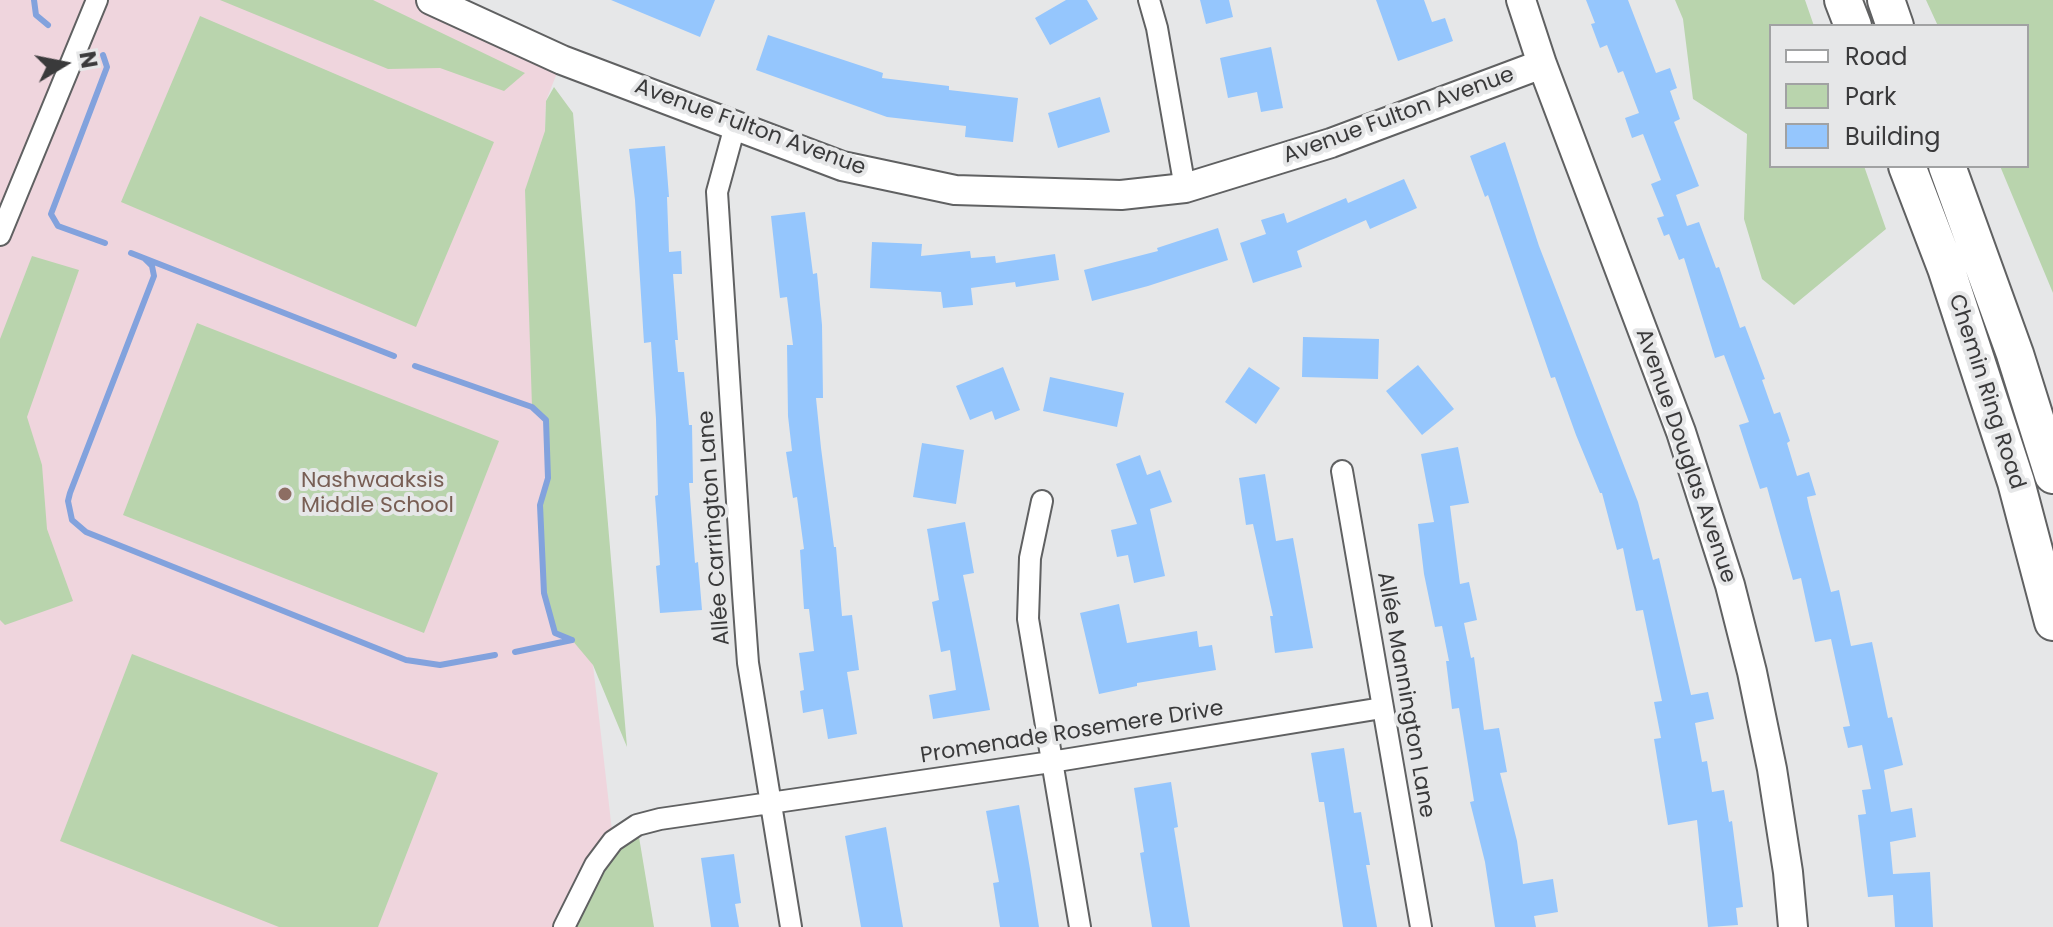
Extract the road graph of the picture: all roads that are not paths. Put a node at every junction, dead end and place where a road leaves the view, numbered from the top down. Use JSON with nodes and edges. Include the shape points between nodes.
{"nodes":[{"id":1,"x":97,"y":0,"type":"edge"},
{"id":2,"x":431,"y":0,"type":"edge"},
{"id":3,"x":1149,"y":0,"type":"edge"},
{"id":4,"x":1521,"y":0,"type":"edge"},
{"id":5,"x":1843,"y":0,"type":"edge"},
{"id":6,"x":1886,"y":0,"type":"edge"},
{"id":7,"x":1852,"y":24,"type":"edge"},
{"id":8,"x":1894,"y":24,"type":"edge"},
{"id":9,"x":1542,"y":64,"type":"junction"},
{"id":10,"x":735,"y":126,"type":"junction"},
{"id":11,"x":1908,"y":168,"type":"edge"},
{"id":12,"x":1948,"y":168,"type":"edge"},
{"id":13,"x":1185,"y":188,"type":"junction"},
{"id":14,"x":0,"y":235,"type":"edge"},
{"id":15,"x":1342,"y":471,"type":"dead end"},
{"id":16,"x":2053,"y":475,"type":"edge"},
{"id":17,"x":1042,"y":501,"type":"dead end"},
{"id":18,"x":2053,"y":622,"type":"edge"},
{"id":19,"x":1382,"y":708,"type":"junction"},
{"id":20,"x":1051,"y":762,"type":"junction"},
{"id":21,"x":770,"y":802,"type":"junction"},
{"id":22,"x":564,"y":927,"type":"edge"},
{"id":23,"x":791,"y":927,"type":"edge"},
{"id":24,"x":1080,"y":927,"type":"edge"},
{"id":25,"x":1421,"y":927,"type":"edge"},
{"id":26,"x":1793,"y":927,"type":"edge"}],
"edges":[{"from":1,"to":14,"type":"street"},
{"from":2,"to":10,"type":"street","name":"Avenue Fulton Avenue","via":[[562,60]]},
{"from":3,"to":13,"type":"street"},
{"from":4,"to":9,"type":"street","name":"Avenue Douglas Avenue"},
{"from":5,"to":7,"type":"highway"},
{"from":6,"to":8,"type":"highway"},
{"from":9,"to":13,"type":"street","name":"Avenue Fulton Avenue","via":[[1331,143]]},
{"from":9,"to":26,"type":"street","name":"Avenue Douglas Avenue","via":[[1681,432],[1730,585],[1772,769]]},
{"from":10,"to":13,"type":"street","name":"Avenue Fulton Avenue","via":[[842,166],[955,190],[1108,195]]},
{"from":10,"to":21,"type":"street","name":"Allée Carrington Lane","via":[[717,192],[748,663]]},
{"from":11,"to":18,"type":"highway","name":"Chemin Ring Road","via":[[2016,482]]},
{"from":12,"to":16,"type":"highway","name":"Chemin Ring Road"},
{"from":15,"to":19,"type":"street","name":"Allée Mannington Lane"},
{"from":17,"to":20,"type":"street","via":[[1030,558],[1028,619]]},
{"from":19,"to":20,"type":"street","name":"Promenade Rosemere Drive"},
{"from":19,"to":25,"type":"street","name":"Allée Mannington Lane"},
{"from":20,"to":21,"type":"street","name":"Promenade Rosemere Drive"},
{"from":20,"to":24,"type":"street"},
{"from":21,"to":22,"type":"street","name":"Promenade Rosemere Drive","via":[[637,825],[613,841],[595,865]]},
{"from":21,"to":23,"type":"street","name":"Allée Carrington Lane"}]}
